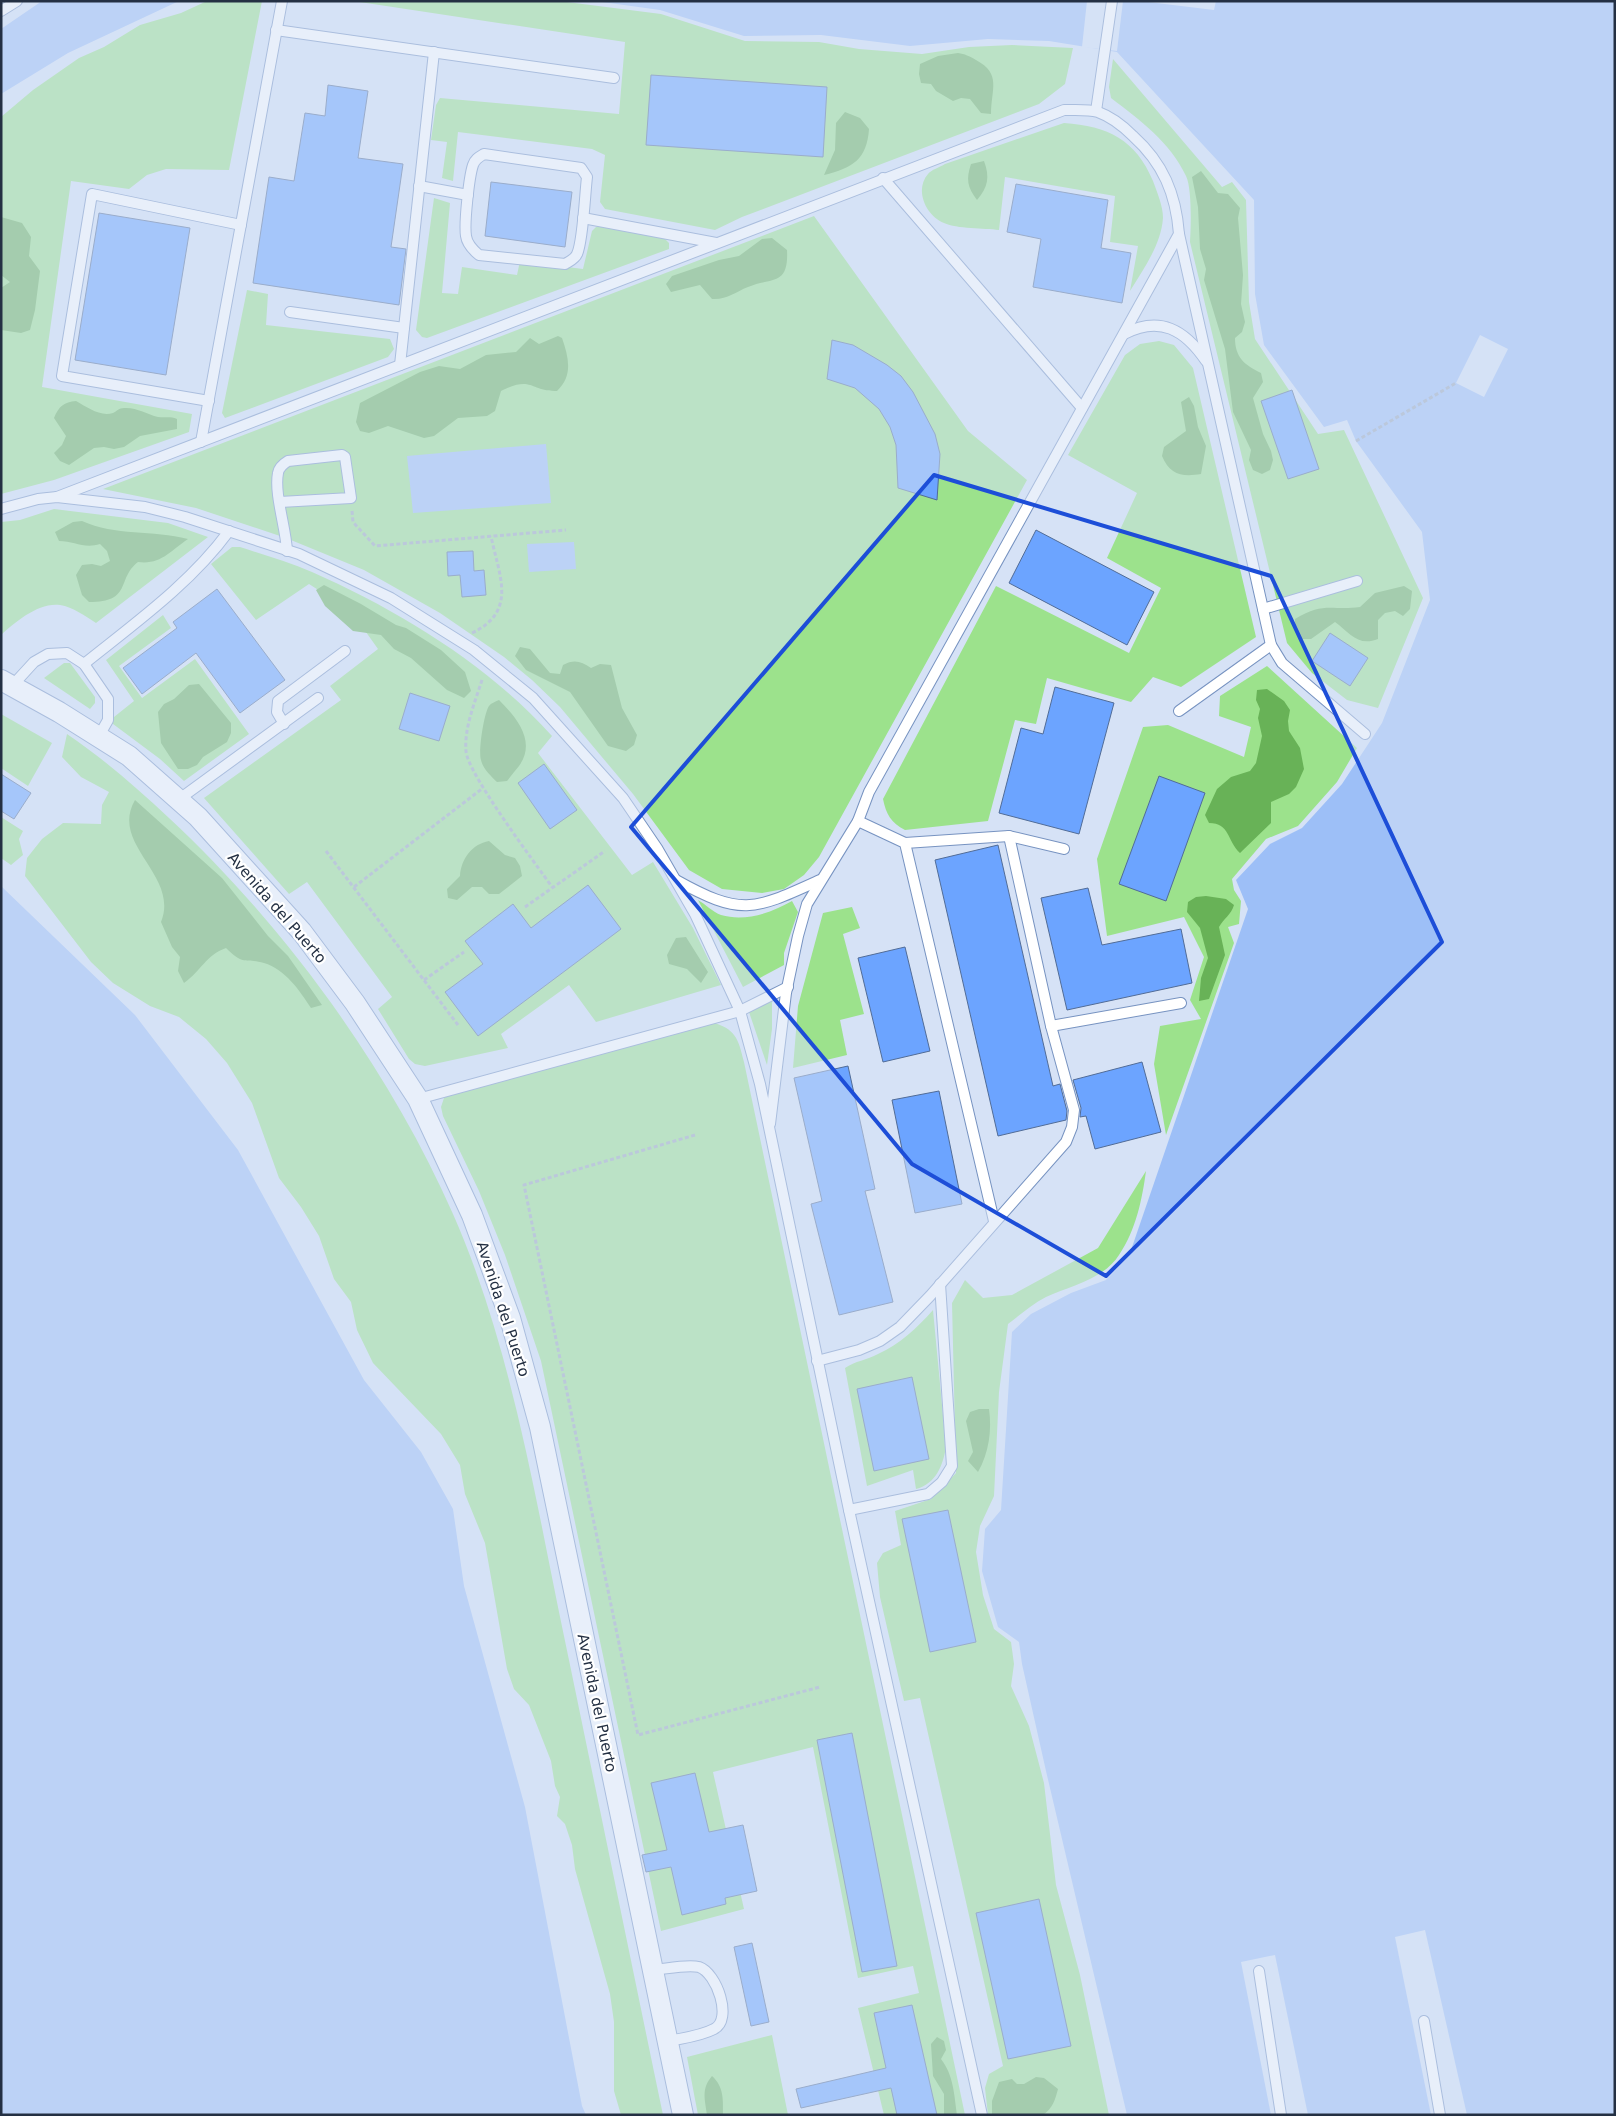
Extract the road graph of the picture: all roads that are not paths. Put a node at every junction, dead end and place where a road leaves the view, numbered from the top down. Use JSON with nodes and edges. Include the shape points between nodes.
{"nodes":[{"id":1,"x":16,"y":1,"type":"edge"},
{"id":2,"x":282,"y":1,"type":"edge"},
{"id":3,"x":1112,"y":1,"type":"edge"},
{"id":4,"x":1,"y":11,"type":"edge"},
{"id":5,"x":276,"y":30,"type":"junction"},
{"id":6,"x":434,"y":52,"type":"junction"},
{"id":7,"x":614,"y":78,"type":"dead end"},
{"id":8,"x":1096,"y":111,"type":"junction"},
{"id":9,"x":883,"y":178,"type":"junction"},
{"id":10,"x":419,"y":186,"type":"junction"},
{"id":11,"x":468,"y":195,"type":"junction"},
{"id":12,"x":583,"y":218,"type":"junction"},
{"id":13,"x":241,"y":225,"type":"junction"},
{"id":14,"x":1179,"y":234,"type":"junction"},
{"id":15,"x":716,"y":243,"type":"junction"},
{"id":16,"x":290,"y":312,"type":"dead end"},
{"id":17,"x":404,"y":328,"type":"junction"},
{"id":18,"x":1123,"y":335,"type":"junction"},
{"id":19,"x":400,"y":365,"type":"junction"},
{"id":20,"x":1209,"y":366,"type":"junction"},
{"id":21,"x":208,"y":401,"type":"junction"},
{"id":22,"x":1082,"y":408,"type":"junction"},
{"id":23,"x":201,"y":442,"type":"junction"},
{"id":24,"x":57,"y":498,"type":"junction"},
{"id":25,"x":280,"y":502,"type":"junction"},
{"id":26,"x":1,"y":509,"type":"edge"},
{"id":27,"x":229,"y":531,"type":"junction"},
{"id":28,"x":287,"y":551,"type":"junction"},
{"id":29,"x":1357,"y":581,"type":"dead end"},
{"id":30,"x":1263,"y":609,"type":"junction"},
{"id":31,"x":1272,"y":645,"type":"junction"},
{"id":32,"x":345,"y":651,"type":"dead end"},
{"id":33,"x":84,"y":664,"type":"junction"},
{"id":34,"x":6,"y":683,"type":"edge"},
{"id":35,"x":318,"y":698,"type":"dead end"},
{"id":36,"x":1179,"y":710,"type":"dead end"},
{"id":37,"x":284,"y":724,"type":"junction"},
{"id":38,"x":1364,"y":734,"type":"dead end"},
{"id":39,"x":99,"y":736,"type":"junction"},
{"id":40,"x":178,"y":800,"type":"junction"},
{"id":41,"x":858,"y":821,"type":"junction"},
{"id":42,"x":1009,"y":836,"type":"junction"},
{"id":43,"x":905,"y":843,"type":"junction"},
{"id":44,"x":1064,"y":849,"type":"dead end"},
{"id":45,"x":675,"y":879,"type":"junction"},
{"id":46,"x":820,"y":880,"type":"junction"},
{"id":47,"x":788,"y":987,"type":"junction"},
{"id":48,"x":1181,"y":1003,"type":"dead end"},
{"id":49,"x":740,"y":1011,"type":"junction"},
{"id":50,"x":1051,"y":1026,"type":"junction"},
{"id":51,"x":418,"y":1099,"type":"junction"},
{"id":52,"x":770,"y":1124,"type":"junction"},
{"id":53,"x":994,"y":1221,"type":"junction"},
{"id":54,"x":940,"y":1284,"type":"junction"},
{"id":55,"x":817,"y":1361,"type":"junction"},
{"id":56,"x":849,"y":1510,"type":"junction"},
{"id":57,"x":653,"y":1970,"type":"junction"},
{"id":58,"x":1259,"y":1972,"type":"dead end"},
{"id":59,"x":1424,"y":2021,"type":"dead end"},
{"id":60,"x":669,"y":2041,"type":"junction"},
{"id":61,"x":683,"y":2115,"type":"edge"},
{"id":62,"x":982,"y":2115,"type":"edge"},
{"id":63,"x":1281,"y":2115,"type":"edge"},
{"id":64,"x":1440,"y":2115,"type":"edge"}],
"edges":[{"from":1,"to":4,"type":"lane"},
{"from":2,"to":5,"type":"lane"},
{"from":3,"to":8,"type":"lane"},
{"from":5,"to":6,"type":"lane"},
{"from":5,"to":13,"type":"lane"},
{"from":6,"to":7,"type":"lane"},
{"from":6,"to":10,"type":"lane"},
{"from":8,"to":9,"type":"lane","via":[[1064,110]]},
{"from":8,"to":14,"type":"lane","via":[[1122,125],[1158,162],[1170,187]]},
{"from":9,"to":15,"type":"lane"},
{"from":9,"to":22,"type":"lane"},
{"from":10,"to":11,"type":"lane"},
{"from":10,"to":17,"type":"lane"},
{"from":11,"to":12,"type":"lane","via":[[473,165],[484,154],[581,168],[587,177]]},
{"from":11,"to":12,"type":"lane","via":[[466,236],[471,248],[479,255],[565,264],[578,254]]},
{"from":12,"to":15,"type":"lane"},
{"from":13,"to":21,"type":"lane"},
{"from":13,"to":21,"type":"lane","via":[[92,194],[62,376]]},
{"from":14,"to":18,"type":"lane"},
{"from":14,"to":20,"type":"lane"},
{"from":15,"to":19,"type":"lane"},
{"from":16,"to":17,"type":"lane"},
{"from":17,"to":19,"type":"lane"},
{"from":18,"to":20,"type":"lane","via":[[1138,327],[1167,327],[1190,340]]},
{"from":18,"to":22,"type":"lane"},
{"from":19,"to":23,"type":"lane"},
{"from":20,"to":30,"type":"lane"},
{"from":21,"to":23,"type":"lane"},
{"from":22,"to":41,"type":"lane","via":[[869,792]]},
{"from":23,"to":24,"type":"lane"},
{"from":24,"to":26,"type":"lane","via":[[38,499]]},
{"from":24,"to":27,"type":"lane","via":[[145,507]]},
{"from":25,"to":25,"type":"lane","via":[[351,498],[348,461],[342,455],[288,461],[278,472]]},
{"from":25,"to":28,"type":"lane"},
{"from":27,"to":28,"type":"lane"},
{"from":27,"to":33,"type":"lane","via":[[211,556],[187,580]]},
{"from":28,"to":45,"type":"lane","via":[[333,569],[391,598],[451,634],[505,674],[559,725],[623,798]]},
{"from":29,"to":30,"type":"lane"},
{"from":30,"to":31,"type":"lane"},
{"from":31,"to":36,"type":"lane"},
{"from":31,"to":38,"type":"lane","via":[[1282,663]]},
{"from":32,"to":37,"type":"lane","via":[[278,701],[277,712]]},
{"from":33,"to":34,"type":"lane","via":[[67,653],[48,654]]},
{"from":33,"to":39,"type":"lane","via":[[108,699],[108,720]]},
{"from":34,"to":39,"type":"street","name":"Avenida del Puerto"},
{"from":35,"to":37,"type":"lane"},
{"from":37,"to":40,"type":"lane"},
{"from":39,"to":40,"type":"street","name":"Avenida del Puerto","via":[[128,756]]},
{"from":40,"to":51,"type":"street","name":"Avenida del Puerto","via":[[198,817],[302,932],[355,1003]]},
{"from":41,"to":43,"type":"lane"},
{"from":41,"to":46,"type":"lane"},
{"from":42,"to":43,"type":"lane"},
{"from":42,"to":44,"type":"lane"},
{"from":42,"to":50,"type":"lane"},
{"from":43,"to":53,"type":"lane"},
{"from":45,"to":46,"type":"lane","via":[[705,896],[753,907]]},
{"from":45,"to":49,"type":"lane"},
{"from":46,"to":47,"type":"lane","via":[[807,904]]},
{"from":47,"to":49,"type":"lane"},
{"from":47,"to":52,"type":"lane"},
{"from":48,"to":50,"type":"lane"},
{"from":49,"to":51,"type":"lane"},
{"from":49,"to":52,"type":"lane"},
{"from":50,"to":53,"type":"lane","via":[[1074,1110],[1072,1127],[1066,1142]]},
{"from":51,"to":57,"type":"street","name":"Avenida del Puerto","via":[[472,1215],[510,1318],[540,1427]]},
{"from":52,"to":55,"type":"lane"},
{"from":53,"to":54,"type":"lane"},
{"from":54,"to":55,"type":"lane","via":[[900,1327],[880,1341]]},
{"from":54,"to":56,"type":"lane","via":[[952,1466],[942,1482],[928,1494]]},
{"from":55,"to":56,"type":"lane"},
{"from":56,"to":62,"type":"lane"},
{"from":57,"to":60,"type":"street","name":"Avenida del Puerto"},
{"from":57,"to":60,"type":"lane","via":[[698,1967],[708,1971],[715,1980],[723,2013],[715,2029]]},
{"from":58,"to":63,"type":"lane"},
{"from":59,"to":64,"type":"lane"},
{"from":60,"to":61,"type":"street","name":"Avenida del Puerto"}]}
